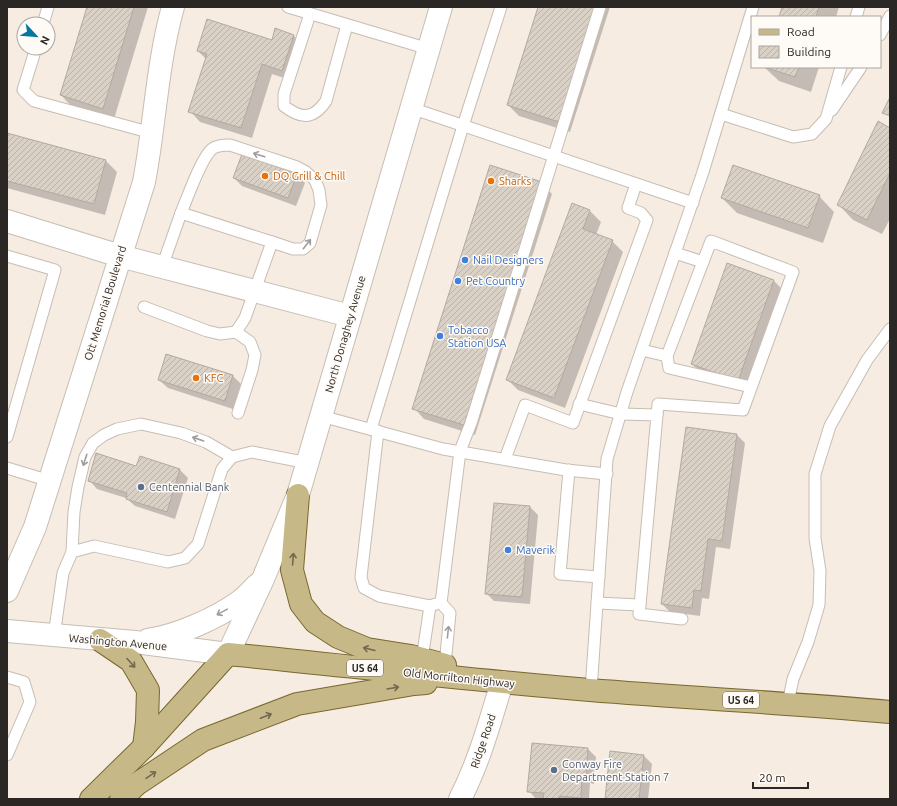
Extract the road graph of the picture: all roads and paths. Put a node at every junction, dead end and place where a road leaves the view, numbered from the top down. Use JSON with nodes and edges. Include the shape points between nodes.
{"nodes":[{"id":1,"x":173,"y":7,"type":"edge"},
{"id":2,"x":288,"y":7,"type":"edge"},
{"id":3,"x":441,"y":7,"type":"edge"},
{"id":4,"x":501,"y":7,"type":"edge"},
{"id":5,"x":600,"y":7,"type":"edge"},
{"id":6,"x":753,"y":7,"type":"edge"},
{"id":7,"x":310,"y":14,"type":"junction"},
{"id":8,"x":890,"y":16,"type":"edge"},
{"id":9,"x":347,"y":25,"type":"junction"},
{"id":10,"x":881,"y":33,"type":"edge"},
{"id":11,"x":429,"y":49,"type":"junction"},
{"id":12,"x":34,"y":56,"type":"edge"},
{"id":13,"x":841,"y":68,"type":"edge"},
{"id":14,"x":860,"y":68,"type":"edge"},
{"id":15,"x":411,"y":108,"type":"junction"},
{"id":16,"x":721,"y":114,"type":"junction"},
{"id":17,"x":826,"y":119,"type":"junction"},
{"id":18,"x":463,"y":126,"type":"junction"},
{"id":19,"x":152,"y":133,"type":"junction"},
{"id":20,"x":553,"y":156,"type":"junction"},
{"id":21,"x":636,"y":184,"type":"junction"},
{"id":22,"x":693,"y":203,"type":"junction"},
{"id":23,"x":180,"y":213,"type":"junction"},
{"id":24,"x":7,"y":221,"type":"edge"},
{"id":25,"x":272,"y":242,"type":"junction"},
{"id":26,"x":675,"y":253,"type":"junction"},
{"id":27,"x":7,"y":256,"type":"edge"},
{"id":28,"x":120,"y":256,"type":"junction"},
{"id":29,"x":703,"y":262,"type":"junction"},
{"id":30,"x":162,"y":267,"type":"junction"},
{"id":31,"x":255,"y":291,"type":"junction"},
{"id":32,"x":144,"y":307,"type":"dead end"},
{"id":33,"x":350,"y":316,"type":"junction"},
{"id":34,"x":890,"y":328,"type":"edge"},
{"id":35,"x":236,"y":332,"type":"junction"},
{"id":36,"x":642,"y":350,"type":"junction"},
{"id":37,"x":667,"y":356,"type":"junction"},
{"id":38,"x":751,"y":388,"type":"junction"},
{"id":39,"x":580,"y":404,"type":"junction"},
{"id":40,"x":238,"y":413,"type":"dead end"},
{"id":41,"x":621,"y":414,"type":"junction"},
{"id":42,"x":321,"y":416,"type":"junction"},
{"id":43,"x":657,"y":416,"type":"junction"},
{"id":44,"x":375,"y":430,"type":"junction"},
{"id":45,"x":7,"y":437,"type":"edge"},
{"id":46,"x":460,"y":451,"type":"junction"},
{"id":47,"x":232,"y":457,"type":"junction"},
{"id":48,"x":504,"y":459,"type":"junction"},
{"id":49,"x":308,"y":463,"type":"junction"},
{"id":50,"x":7,"y":468,"type":"edge"},
{"id":51,"x":569,"y":470,"type":"junction"},
{"id":52,"x":606,"y":474,"type":"junction"},
{"id":53,"x":50,"y":481,"type":"junction"},
{"id":54,"x":298,"y":495,"type":"junction"},
{"id":55,"x":72,"y":552,"type":"junction"},
{"id":56,"x":599,"y":577,"type":"junction"},
{"id":57,"x":263,"y":579,"type":"junction"},
{"id":58,"x":7,"y":591,"type":"edge"},
{"id":59,"x":597,"y":603,"type":"junction"},
{"id":60,"x":436,"y":604,"type":"junction"},
{"id":61,"x":640,"y":605,"type":"junction"},
{"id":62,"x":682,"y":619,"type":"dead end"},
{"id":63,"x":7,"y":631,"type":"edge"},
{"id":64,"x":54,"y":636,"type":"junction"},
{"id":65,"x":100,"y":640,"type":"junction"},
{"id":66,"x":135,"y":642,"type":"junction"},
{"id":67,"x":228,"y":654,"type":"junction"},
{"id":68,"x":422,"y":660,"type":"junction"},
{"id":69,"x":445,"y":665,"type":"junction"},
{"id":70,"x":7,"y":677,"type":"edge"},
{"id":71,"x":502,"y":682,"type":"junction"},
{"id":72,"x":591,"y":690,"type":"junction"},
{"id":73,"x":788,"y":703,"type":"junction"},
{"id":74,"x":890,"y":712,"type":"edge"},
{"id":75,"x":144,"y":747,"type":"junction"},
{"id":76,"x":7,"y":755,"type":"edge"},
{"id":77,"x":91,"y":799,"type":"edge"},
{"id":78,"x":121,"y":799,"type":"edge"},
{"id":79,"x":460,"y":799,"type":"edge"}],
"edges":[{"from":1,"to":19,"type":"street","name":"Ott Memorial Boulevard","via":[[161,63]]},
{"from":2,"to":7,"type":"lane"},
{"from":3,"to":11,"type":"street","name":"North Donaghey Avenue"},
{"from":4,"to":18,"type":"lane"},
{"from":5,"to":20,"type":"lane"},
{"from":6,"to":16,"type":"lane"},
{"from":7,"to":9,"type":"lane"},
{"from":7,"to":9,"type":"lane","via":[[284,94],[284,106],[292,112],[307,116],[319,111],[326,101]]},
{"from":8,"to":10,"type":"lane"},
{"from":9,"to":11,"type":"lane"},
{"from":11,"to":15,"type":"street","name":"North Donaghey Avenue"},
{"from":12,"to":19,"type":"lane","via":[[23,90],[34,101]]},
{"from":13,"to":17,"type":"lane"},
{"from":14,"to":17,"type":"lane"},
{"from":15,"to":18,"type":"lane"},
{"from":15,"to":33,"type":"street","name":"North Donaghey Avenue"},
{"from":16,"to":17,"type":"lane","via":[[794,137],[812,134]]},
{"from":16,"to":22,"type":"lane"},
{"from":18,"to":20,"type":"lane"},
{"from":18,"to":44,"type":"lane"},
{"from":19,"to":28,"type":"street","name":"Ott Memorial Boulevard","via":[[144,182]]},
{"from":20,"to":21,"type":"lane"},
{"from":20,"to":46,"type":"lane"},
{"from":21,"to":22,"type":"lane"},
{"from":21,"to":39,"type":"lane","via":[[628,208],[641,213],[647,220]]},
{"from":22,"to":26,"type":"lane"},
{"from":23,"to":25,"type":"lane"},
{"from":25,"to":23,"type":"lane","one_way":true,"via":[[293,249],[303,249],[310,242],[321,205],[320,190],[315,180],[297,167],[230,145],[212,149],[201,166]]},
{"from":23,"to":30,"type":"lane"},
{"from":24,"to":28,"type":"street"},
{"from":25,"to":31,"type":"lane"},
{"from":26,"to":29,"type":"lane"},
{"from":26,"to":36,"type":"lane"},
{"from":27,"to":45,"type":"lane","via":[[55,270]]},
{"from":28,"to":30,"type":"street"},
{"from":28,"to":53,"type":"street","name":"Ott Memorial Boulevard"},
{"from":29,"to":37,"type":"lane"},
{"from":29,"to":38,"type":"lane","via":[[711,241],[793,272]]},
{"from":30,"to":31,"type":"street"},
{"from":31,"to":33,"type":"street"},
{"from":31,"to":35,"type":"lane","via":[[245,318]]},
{"from":32,"to":35,"type":"lane","via":[[206,331],[220,334]]},
{"from":33,"to":42,"type":"street","name":"North Donaghey Avenue"},
{"from":34,"to":73,"type":"lane","via":[[867,360],[830,426],[815,474],[815,538],[820,571],[819,605],[793,679]]},
{"from":35,"to":40,"type":"lane","via":[[250,342],[255,355]]},
{"from":36,"to":37,"type":"lane"},
{"from":36,"to":41,"type":"lane"},
{"from":37,"to":38,"type":"lane","via":[[669,368]]},
{"from":38,"to":43,"type":"lane","via":[[743,410],[658,404]]},
{"from":39,"to":41,"type":"lane"},
{"from":39,"to":48,"type":"lane","via":[[573,423],[525,405]]},
{"from":41,"to":43,"type":"lane"},
{"from":41,"to":52,"type":"lane","via":[[607,458]]},
{"from":42,"to":44,"type":"lane"},
{"from":42,"to":49,"type":"street","name":"North Donaghey Avenue"},
{"from":43,"to":61,"type":"lane"},
{"from":44,"to":46,"type":"lane","via":[[443,449]]},
{"from":44,"to":60,"type":"lane","via":[[361,578],[364,588],[379,596]]},
{"from":46,"to":48,"type":"lane"},
{"from":46,"to":60,"type":"lane"},
{"from":47,"to":49,"type":"lane","via":[[252,452]]},
{"from":47,"to":55,"type":"lane","via":[[222,469],[198,544],[185,558],[168,562],[94,546]]},
{"from":47,"to":55,"type":"lane","one_way":true,"via":[[206,442],[181,433],[141,424],[117,428],[104,435],[93,443],[85,457],[74,512]]},
{"from":48,"to":51,"type":"lane"},
{"from":49,"to":54,"type":"street","name":"North Donaghey Avenue"},
{"from":50,"to":53,"type":"lane"},
{"from":51,"to":52,"type":"lane"},
{"from":51,"to":56,"type":"lane","via":[[560,574]]},
{"from":52,"to":56,"type":"lane"},
{"from":53,"to":58,"type":"street","name":"Ott Memorial Boulevard","via":[[35,527]]},
{"from":54,"to":57,"type":"street","name":"North Donaghey Avenue"},
{"from":68,"to":54,"type":"main road","one_way":true,"via":[[367,649],[338,637],[315,622],[301,604],[292,570]]},
{"from":55,"to":64,"type":"lane","via":[[63,573]]},
{"from":56,"to":59,"type":"lane"},
{"from":57,"to":66,"type":"street","one_way":true,"via":[[240,602],[206,620],[163,638]]},
{"from":57,"to":67,"type":"street","name":"North Donaghey Avenue"},
{"from":59,"to":61,"type":"lane"},
{"from":59,"to":72,"type":"lane"},
{"from":60,"to":68,"type":"lane"},
{"from":69,"to":60,"type":"lane","one_way":true,"via":[[450,613]]},
{"from":61,"to":62,"type":"lane","via":[[639,614]]},
{"from":63,"to":64,"type":"street","name":"Washington Avenue"},
{"from":64,"to":65,"type":"street","name":"Washington Avenue"},
{"from":65,"to":66,"type":"street","name":"Washington Avenue"},
{"from":65,"to":75,"type":"main road","one_way":true,"via":[[131,661],[148,690]]},
{"from":66,"to":67,"type":"street","name":"Washington Avenue"},
{"from":67,"to":71,"type":"main road","name":"Old Morrilton Highway","number":"US 64"},
{"from":67,"to":75,"type":"main road"},
{"from":68,"to":69,"type":"main road"},
{"from":69,"to":71,"type":"main road"},
{"from":70,"to":76,"type":"lane","via":[[24,682],[30,702]]},
{"from":71,"to":72,"type":"main road","name":"Old Morrilton Highway","number":"US 64"},
{"from":78,"to":71,"type":"main road","one_way":true,"via":[[137,784],[204,740],[297,704],[414,684]]},
{"from":71,"to":79,"type":"street","name":"Ridge Road","via":[[487,735],[470,781]]},
{"from":72,"to":73,"type":"main road","name":"Old Morrilton Highway","number":"US 64"},
{"from":73,"to":74,"type":"main road","name":"Old Morrilton Highway","number":"US 64"},
{"from":75,"to":77,"type":"main road"}]}
